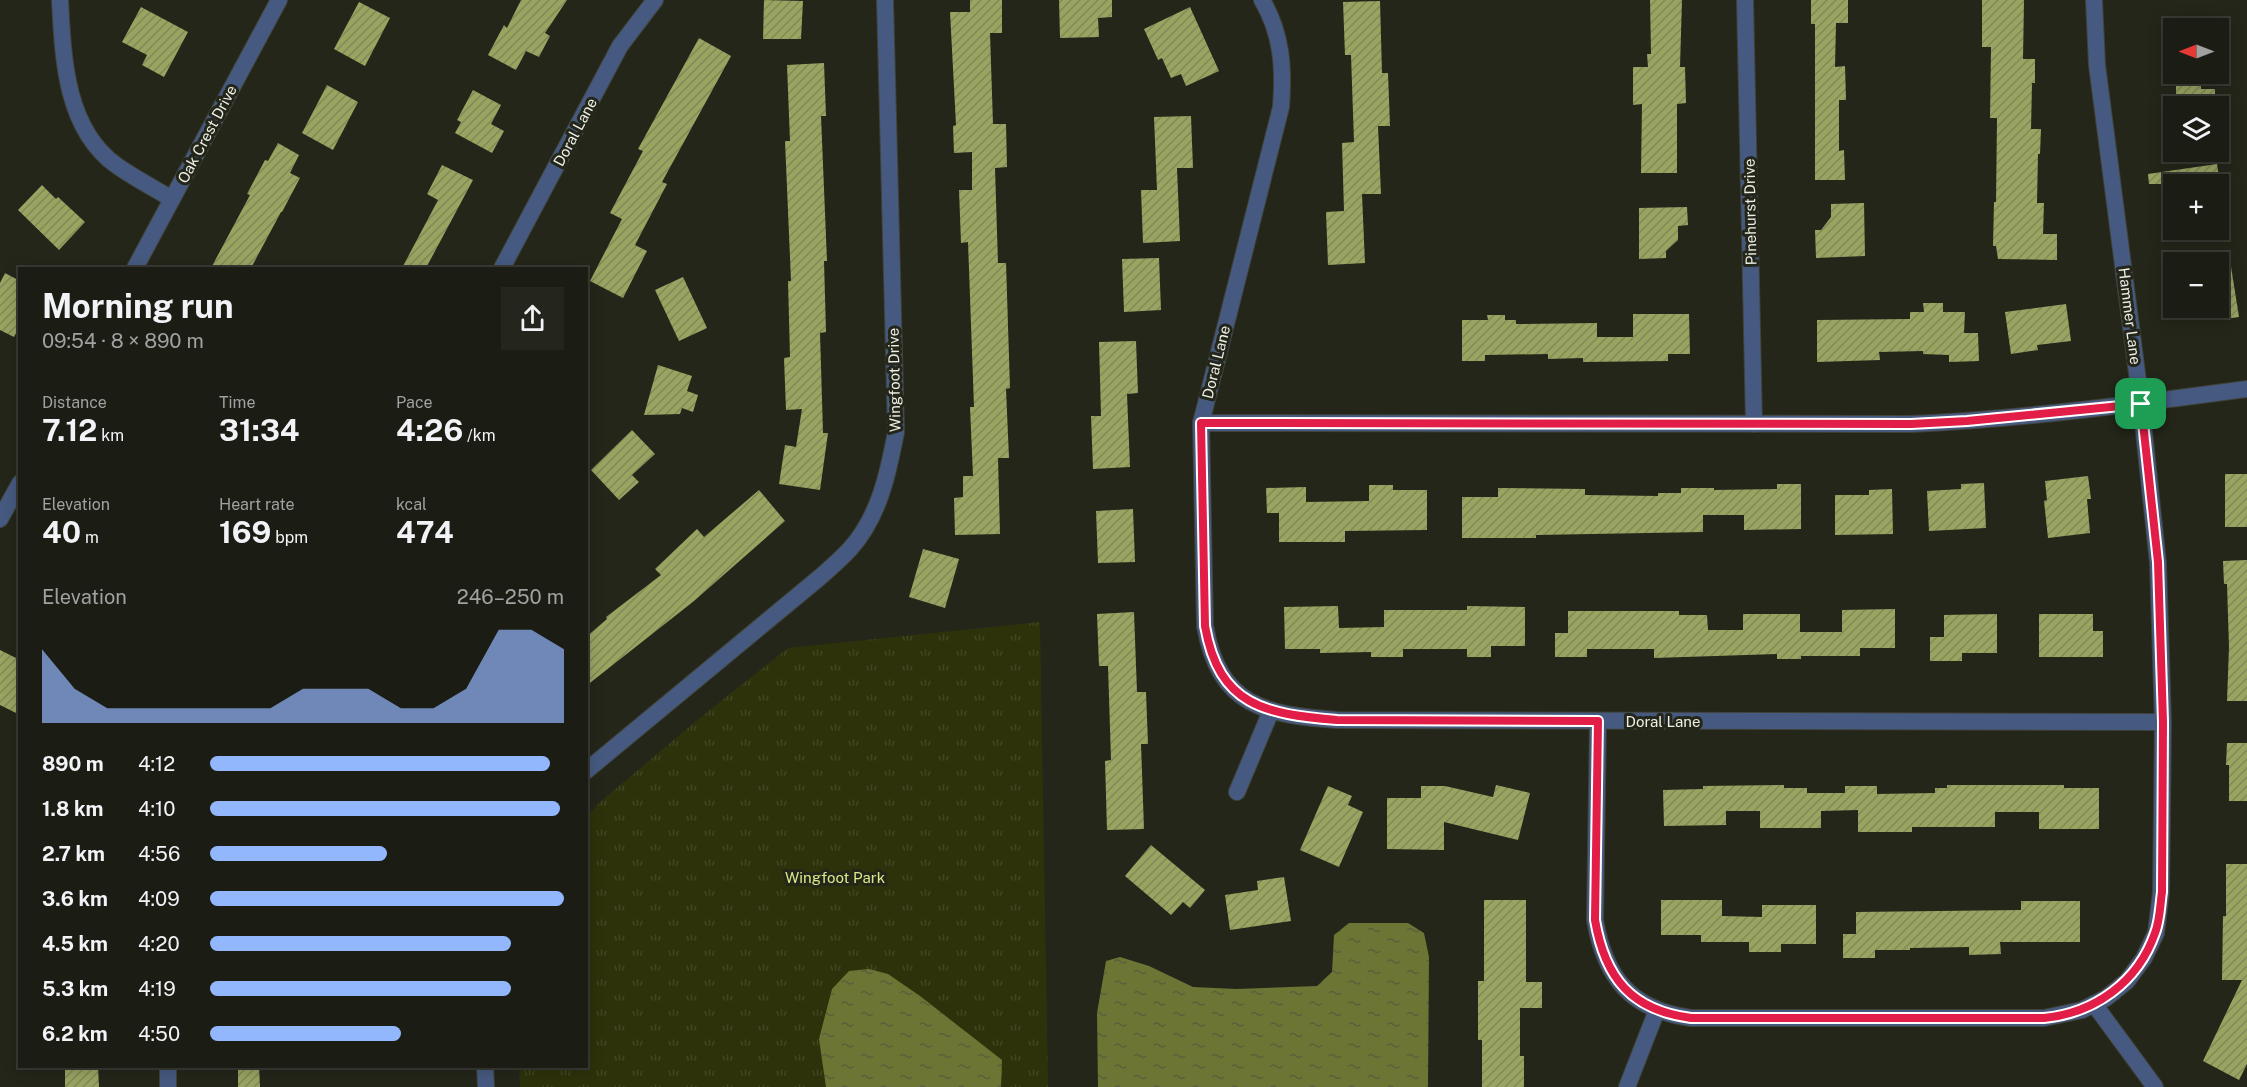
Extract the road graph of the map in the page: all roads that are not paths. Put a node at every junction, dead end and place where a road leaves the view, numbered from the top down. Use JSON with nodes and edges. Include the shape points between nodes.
{"nodes":[{"id":1,"x":60,"y":0,"type":"edge"},
{"id":2,"x":279,"y":0,"type":"edge"},
{"id":3,"x":655,"y":0,"type":"edge"},
{"id":4,"x":885,"y":0,"type":"edge"},
{"id":5,"x":1262,"y":0,"type":"edge"},
{"id":6,"x":1745,"y":0,"type":"edge"},
{"id":7,"x":2094,"y":0,"type":"edge"},
{"id":8,"x":172,"y":199,"type":"junction"},
{"id":9,"x":136,"y":267,"type":"edge"},
{"id":10,"x":503,"y":267,"type":"edge"},
{"id":11,"x":2247,"y":389,"type":"edge"},
{"id":12,"x":2141,"y":404,"type":"junction"},
{"id":13,"x":1201,"y":423,"type":"junction"},
{"id":14,"x":1754,"y":424,"type":"junction"},
{"id":15,"x":18,"y":487,"type":"edge"},
{"id":16,"x":0,"y":519,"type":"edge"},
{"id":17,"x":1270,"y":711,"type":"junction"},
{"id":18,"x":1598,"y":721,"type":"junction"},
{"id":19,"x":2163,"y":722,"type":"junction"},
{"id":20,"x":588,"y":769,"type":"edge"},
{"id":21,"x":1237,"y":792,"type":"dead end"},
{"id":22,"x":2094,"y":1004,"type":"junction"},
{"id":23,"x":1657,"y":1010,"type":"junction"},
{"id":24,"x":168,"y":1068,"type":"edge"},
{"id":25,"x":485,"y":1068,"type":"edge"},
{"id":26,"x":168,"y":1087,"type":"edge"},
{"id":27,"x":486,"y":1087,"type":"edge"},
{"id":28,"x":1627,"y":1087,"type":"edge"},
{"id":29,"x":2155,"y":1087,"type":"edge"}],
"edges":[{"from":1,"to":8,"type":"street","via":[[62,49],[80,119],[115,165]]},
{"from":2,"to":8,"type":"street","name":"Oak Crest Drive"},
{"from":3,"to":10,"type":"street","name":"Doral Lane","via":[[620,46]]},
{"from":4,"to":20,"type":"street","name":"Wingfoot Drive","via":[[896,432],[875,512],[850,549],[819,578]]},
{"from":5,"to":13,"type":"street","name":"Doral Lane","via":[[1276,30],[1281,53],[1281,107]]},
{"from":6,"to":14,"type":"street","name":"Pinehurst Drive"},
{"from":7,"to":12,"type":"street","name":"Hammer Lane","via":[[2097,65]]},
{"from":8,"to":9,"type":"street","name":"Oak Crest Drive"},
{"from":11,"to":12,"type":"street"},
{"from":12,"to":14,"type":"street","via":[[1956,422]]},
{"from":12,"to":19,"type":"street","name":"Hammer Lane","via":[[2158,562]]},
{"from":13,"to":14,"type":"street"},
{"from":13,"to":17,"type":"street","name":"Doral Lane","via":[[1208,646],[1216,665],[1238,694]]},
{"from":15,"to":16,"type":"street"},
{"from":17,"to":18,"type":"street","name":"Doral Lane","via":[[1337,720]]},
{"from":17,"to":21,"type":"street"},
{"from":18,"to":19,"type":"street","name":"Doral Lane"},
{"from":18,"to":23,"type":"street","name":"Hammer Lane","via":[[1595,920],[1599,944],[1617,980]]},
{"from":19,"to":22,"type":"street","name":"Hammer Lane","via":[[2162,892],[2156,933],[2127,981]]},
{"from":22,"to":23,"type":"street","name":"Hammer Lane","via":[[2070,1014],[2044,1018],[1691,1018]]},
{"from":22,"to":29,"type":"street"},
{"from":23,"to":28,"type":"street"},
{"from":24,"to":26,"type":"street"},
{"from":25,"to":27,"type":"street"}]}
